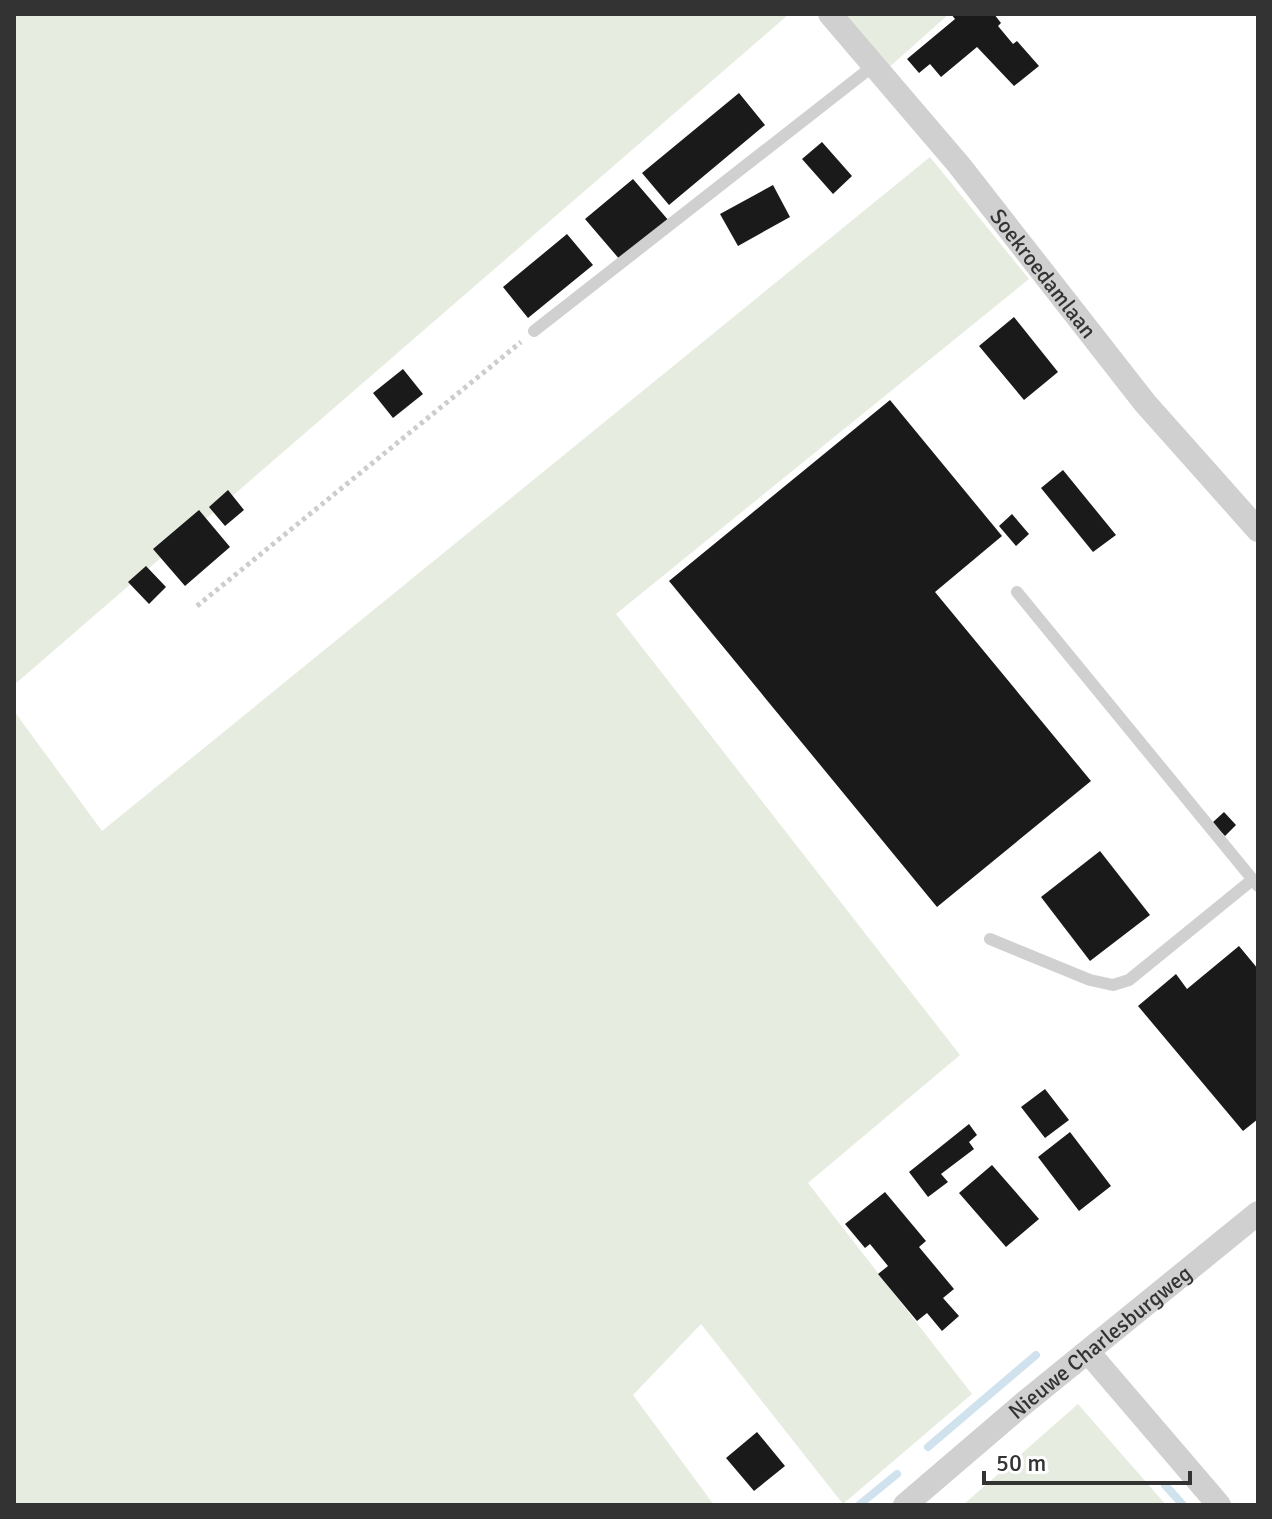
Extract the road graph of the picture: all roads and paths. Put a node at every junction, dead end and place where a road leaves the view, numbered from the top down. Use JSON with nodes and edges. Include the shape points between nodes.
{"nodes":[{"id":1,"x":830,"y":14,"type":"edge"},
{"id":2,"x":873,"y":66,"type":"junction"},
{"id":3,"x":534,"y":331,"type":"joint"},
{"id":4,"x":1258,"y":530,"type":"edge"},
{"id":5,"x":1017,"y":592,"type":"dead end"},
{"id":6,"x":197,"y":606,"type":"dead end"},
{"id":7,"x":1255,"y":883,"type":"edge"},
{"id":8,"x":990,"y":939,"type":"dead end"},
{"id":9,"x":1258,"y":1213,"type":"edge"},
{"id":10,"x":1088,"y":1352,"type":"junction"},
{"id":11,"x":905,"y":1505,"type":"edge"},
{"id":12,"x":1219,"y":1505,"type":"edge"}],
"edges":[{"from":1,"to":2,"type":"street","name":"Soekroedamlaan"},
{"from":2,"to":3,"type":"lane"},
{"from":2,"to":4,"type":"street","name":"Soekroedamlaan","via":[[959,165],[1145,403]]},
{"from":3,"to":6,"type":"path"},
{"from":5,"to":7,"type":"lane"},
{"from":7,"to":8,"type":"lane","via":[[1129,980],[1113,985]]},
{"from":9,"to":10,"type":"street","name":"Nieuwe Charlesburgweg"},
{"from":10,"to":11,"type":"street","name":"Nieuwe Charlesburgweg"},
{"from":10,"to":12,"type":"street"}]}
